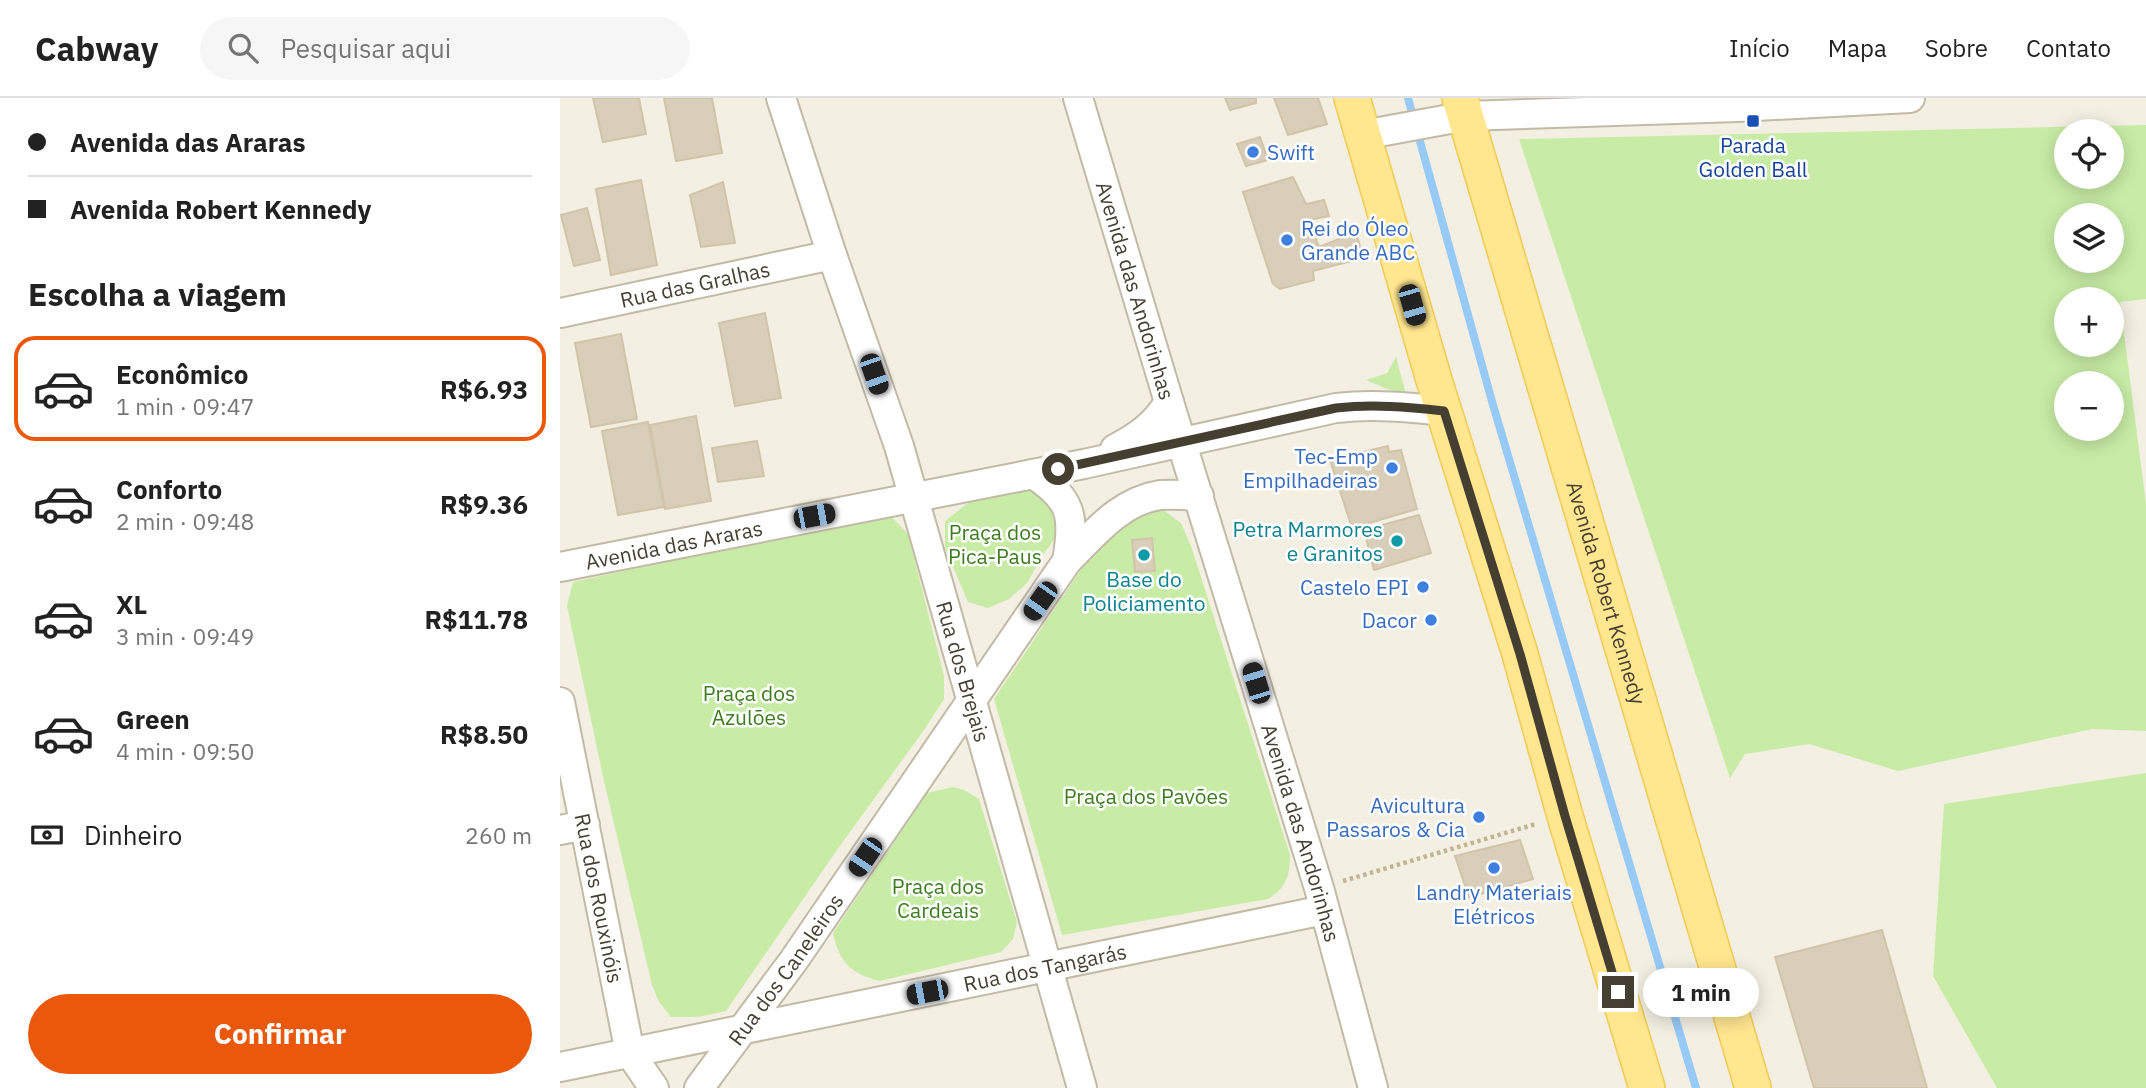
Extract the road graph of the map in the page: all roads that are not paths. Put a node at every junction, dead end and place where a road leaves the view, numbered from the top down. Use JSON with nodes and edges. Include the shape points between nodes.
{"nodes":[{"id":1,"x":781,"y":98,"type":"edge"},
{"id":2,"x":1078,"y":98,"type":"edge"},
{"id":3,"x":1352,"y":98,"type":"edge"},
{"id":4,"x":1910,"y":98,"type":"edge"},
{"id":5,"x":1455,"y":112,"type":"edge"},
{"id":6,"x":1375,"y":133,"type":"junction"},
{"id":7,"x":832,"y":255,"type":"junction"},
{"id":8,"x":560,"y":313,"type":"edge"},
{"id":9,"x":1169,"y":402,"type":"junction"},
{"id":10,"x":1444,"y":411,"type":"junction"},
{"id":11,"x":1181,"y":442,"type":"junction"},
{"id":12,"x":1084,"y":464,"type":"junction"},
{"id":13,"x":1032,"y":474,"type":"junction"},
{"id":14,"x":1199,"y":496,"type":"junction"},
{"id":15,"x":914,"y":497,"type":"junction"},
{"id":16,"x":1067,"y":561,"type":"junction"},
{"id":17,"x":560,"y":567,"type":"edge"},
{"id":18,"x":971,"y":701,"type":"junction"},
{"id":19,"x":560,"y":702,"type":"edge"},
{"id":20,"x":573,"y":828,"type":"edge"},
{"id":21,"x":1321,"y":899,"type":"junction"},
{"id":22,"x":1046,"y":968,"type":"junction"},
{"id":23,"x":741,"y":1031,"type":"junction"},
{"id":24,"x":630,"y":1053,"type":"junction"},
{"id":25,"x":560,"y":1067,"type":"edge"},
{"id":26,"x":654,"y":1088,"type":"edge"},
{"id":27,"x":699,"y":1088,"type":"edge"},
{"id":28,"x":1082,"y":1088,"type":"edge"},
{"id":29,"x":1373,"y":1088,"type":"edge"},
{"id":30,"x":1647,"y":1088,"type":"edge"},
{"id":31,"x":1753,"y":1088,"type":"edge"}],
"edges":[{"from":1,"to":7,"type":"street","name":"Rua dos Brejais"},
{"from":2,"to":9,"type":"street","name":"Avenida das Andorinhas"},
{"from":3,"to":6,"type":"main road"},
{"from":4,"to":5,"type":"street","via":[[1738,107]]},
{"from":5,"to":6,"type":"street"},
{"from":5,"to":31,"type":"main road","name":"Avenida Robert Kennedy"},
{"from":6,"to":10,"type":"main road"},
{"from":7,"to":8,"type":"street","name":"Rua das Gralhas"},
{"from":7,"to":15,"type":"street","name":"Rua dos Brejais"},
{"from":9,"to":11,"type":"street","name":"Avenida das Andorinhas"},
{"from":9,"to":12,"type":"street","name":"Avenida das Araras","via":[[1140,436]]},
{"from":10,"to":11,"type":"street","name":"Avenida das Araras","via":[[1363,405],[1336,408]]},
{"from":10,"to":30,"type":"main road"},
{"from":11,"to":12,"type":"street","name":"Avenida das Araras"},
{"from":11,"to":14,"type":"street","name":"Avenida das Andorinhas"},
{"from":12,"to":13,"type":"street","name":"Avenida das Araras"},
{"from":13,"to":15,"type":"street","name":"Avenida das Araras"},
{"from":13,"to":16,"type":"street","via":[[1052,486],[1069,511]]},
{"from":14,"to":16,"type":"street","name":"Rua dos Caneleiros","via":[[1158,496],[1134,502],[1117,512]]},
{"from":14,"to":21,"type":"street","name":"Avenida das Andorinhas"},
{"from":15,"to":17,"type":"street","name":"Avenida das Araras"},
{"from":15,"to":18,"type":"street","name":"Rua dos Brejais"},
{"from":16,"to":18,"type":"street","name":"Rua dos Caneleiros"},
{"from":18,"to":22,"type":"street","name":"Rua dos Brejais"},
{"from":18,"to":23,"type":"street","name":"Rua dos Caneleiros"},
{"from":19,"to":20,"type":"street","name":"Rua dos Rouxinóis"},
{"from":20,"to":24,"type":"street","name":"Rua dos Rouxinóis"},
{"from":21,"to":22,"type":"street","name":"Rua dos Tangarás"},
{"from":21,"to":29,"type":"street","name":"Avenida das Andorinhas"},
{"from":22,"to":23,"type":"street","name":"Rua dos Tangarás"},
{"from":22,"to":28,"type":"street","name":"Rua dos Brejais"},
{"from":23,"to":24,"type":"street","name":"Rua dos Tangarás"},
{"from":23,"to":27,"type":"street","name":"Rua dos Caneleiros"},
{"from":24,"to":25,"type":"street","name":"Rua dos Tangarás"},
{"from":24,"to":26,"type":"street","name":"Rua dos Rouxinóis"}]}
